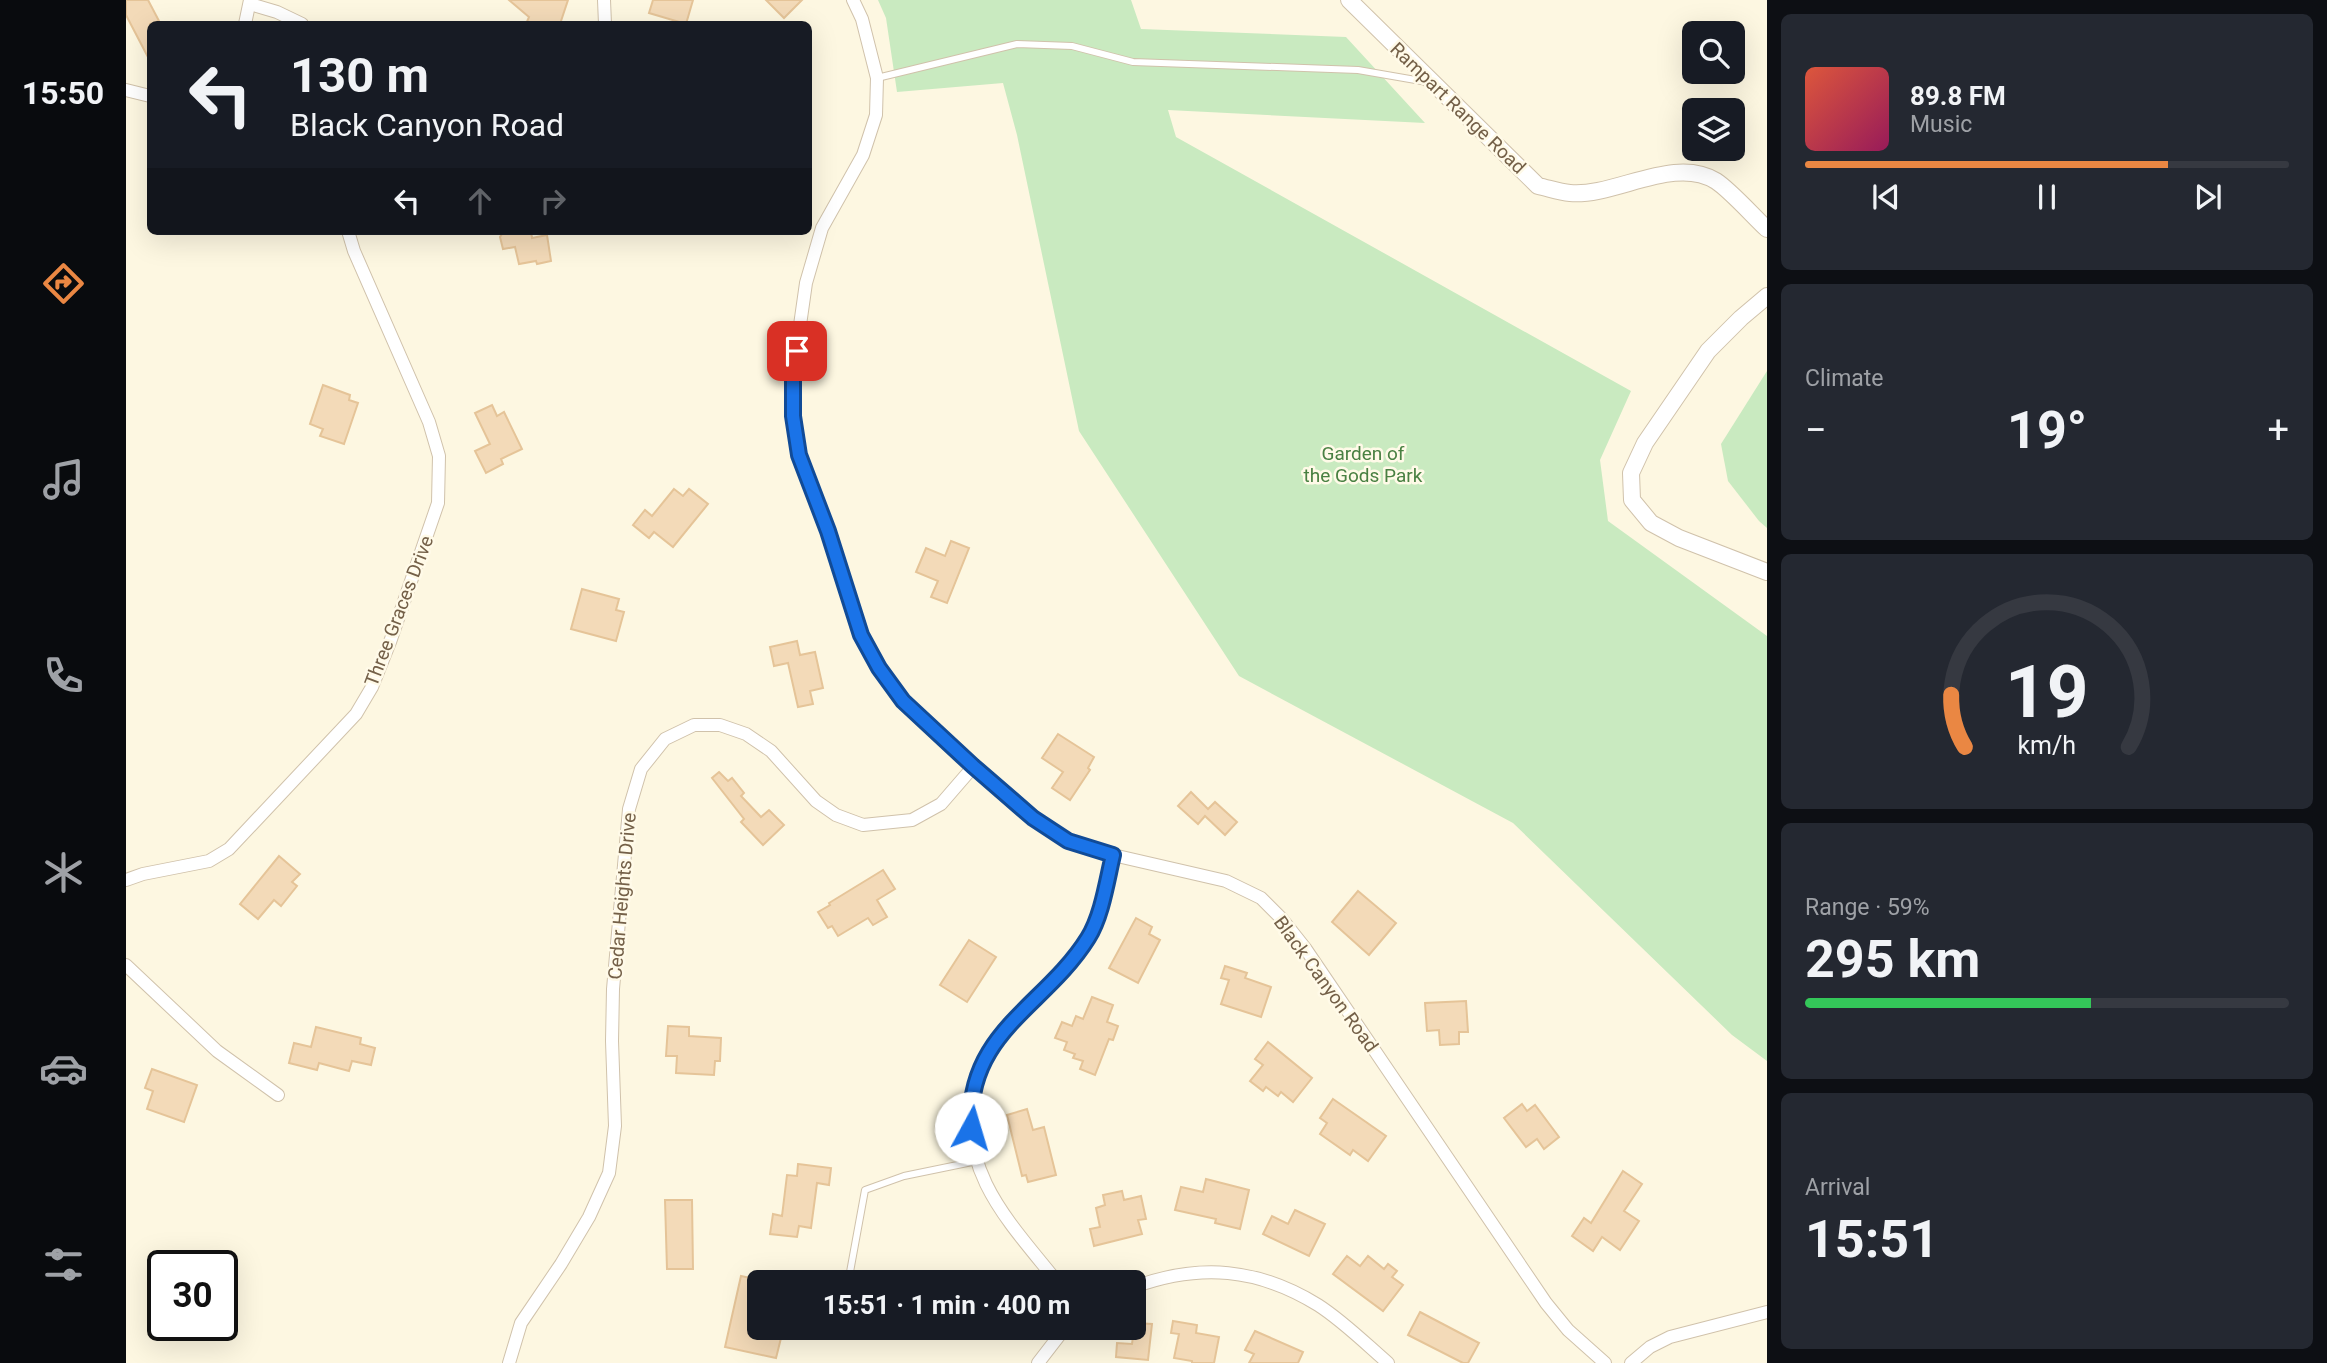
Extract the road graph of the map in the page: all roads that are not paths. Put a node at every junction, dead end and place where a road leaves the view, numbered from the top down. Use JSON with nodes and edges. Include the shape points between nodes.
{"nodes":[{"id":1,"x":604,"y":0,"type":"edge"},
{"id":2,"x":853,"y":0,"type":"edge"},
{"id":3,"x":1349,"y":0,"type":"edge"},
{"id":4,"x":250,"y":2,"type":"edge"},
{"id":5,"x":246,"y":21,"type":"edge"},
{"id":6,"x":296,"y":21,"type":"edge"},
{"id":7,"x":605,"y":21,"type":"edge"},
{"id":8,"x":877,"y":78,"type":"junction"},
{"id":9,"x":1436,"y":84,"type":"junction"},
{"id":10,"x":126,"y":90,"type":"edge"},
{"id":11,"x":147,"y":95,"type":"edge"},
{"id":12,"x":1767,"y":229,"type":"edge"},
{"id":13,"x":349,"y":235,"type":"edge"},
{"id":14,"x":1767,"y":296,"type":"edge"},
{"id":15,"x":1767,"y":572,"type":"edge"},
{"id":16,"x":973,"y":766,"type":"junction"},
{"id":17,"x":1113,"y":855,"type":"junction"},
{"id":18,"x":126,"y":880,"type":"edge"},
{"id":19,"x":126,"y":965,"type":"edge"},
{"id":20,"x":278,"y":1095,"type":"dead end"},
{"id":21,"x":977,"y":1161,"type":"junction"},
{"id":22,"x":850,"y":1270,"type":"edge"},
{"id":23,"x":1048,"y":1270,"type":"edge"},
{"id":24,"x":1146,"y":1282,"type":"edge"},
{"id":25,"x":1767,"y":1312,"type":"edge"},
{"id":26,"x":1056,"y":1340,"type":"edge"},
{"id":27,"x":509,"y":1363,"type":"edge"},
{"id":28,"x":1038,"y":1363,"type":"edge"},
{"id":29,"x":1388,"y":1363,"type":"edge"},
{"id":30,"x":1605,"y":1363,"type":"edge"},
{"id":31,"x":1631,"y":1363,"type":"edge"}],
"edges":[{"from":1,"to":7,"type":"street"},
{"from":2,"to":8,"type":"street","name":"Black Canyon Road"},
{"from":3,"to":9,"type":"street","name":"Rampart Range Road"},
{"from":4,"to":5,"type":"street"},
{"from":4,"to":6,"type":"street"},
{"from":8,"to":9,"type":"lane","via":[[1017,44],[1072,46],[1133,62],[1358,71]]},
{"from":8,"to":16,"type":"street","name":"Black Canyon Road","via":[[876,115],[863,155],[822,228],[806,282],[793,374],[793,416],[799,455],[861,635],[903,701]]},
{"from":9,"to":12,"type":"street","name":"Rampart Range Road","via":[[1538,186],[1570,193],[1694,173],[1716,181]]},
{"from":10,"to":11,"type":"street"},
{"from":13,"to":18,"type":"street","name":"Three Graces Drive","via":[[429,422],[439,456],[438,503],[390,642],[356,713],[229,849],[208,861]]},
{"from":14,"to":15,"type":"street","via":[[1709,351],[1646,443],[1631,473],[1632,500],[1651,523]]},
{"from":16,"to":17,"type":"street","name":"Black Canyon Road","via":[[1033,818],[1068,841]]},
{"from":16,"to":27,"type":"street","name":"Cedar Heights Drive","via":[[941,804],[912,820],[863,825],[816,801],[771,751],[720,724],[694,725],[665,739],[641,769],[629,808],[613,989],[615,1126],[609,1173],[589,1217],[521,1322]]},
{"from":17,"to":21,"type":"street","via":[[1090,935],[1070,964],[1022,1010],[987,1053],[970,1111]]},
{"from":17,"to":30,"type":"street","name":"Black Canyon Road","via":[[1226,881],[1261,898],[1282,919],[1546,1303]]},
{"from":19,"to":20,"type":"street","via":[[217,1051]]},
{"from":21,"to":22,"type":"lane","via":[[904,1176],[865,1190]]},
{"from":21,"to":23,"type":"street","via":[[998,1208]]},
{"from":24,"to":29,"type":"street","via":[[1199,1271],[1239,1274],[1280,1287],[1319,1306]]},
{"from":25,"to":31,"type":"street","via":[[1670,1336]]},
{"from":26,"to":28,"type":"street"}]}
